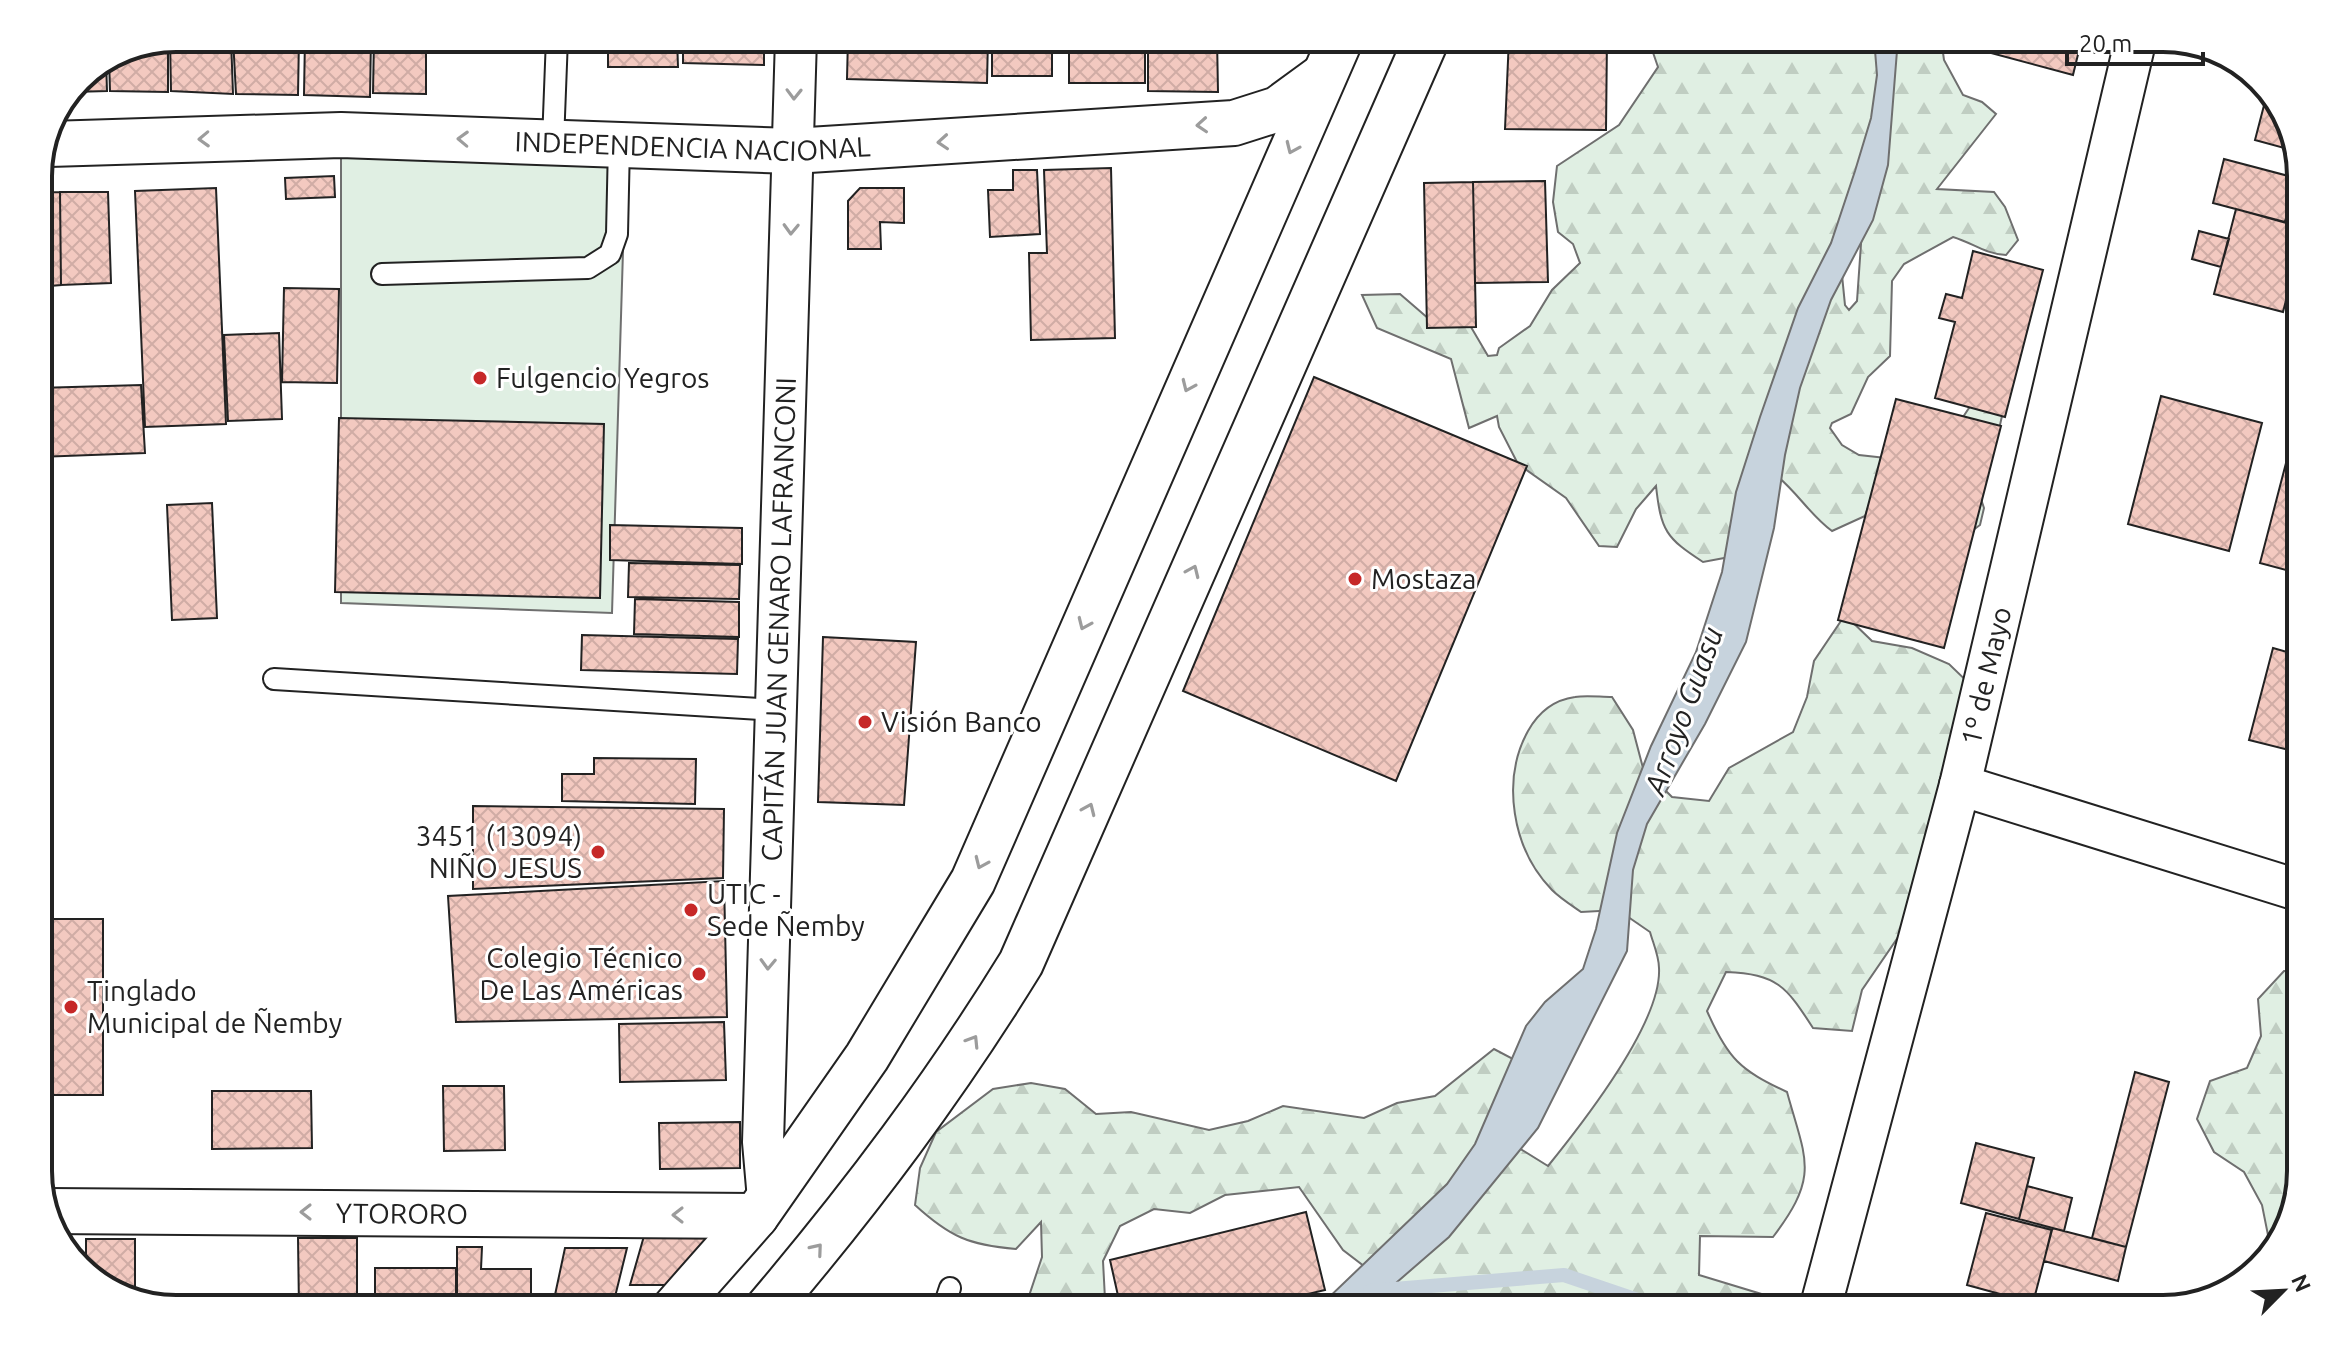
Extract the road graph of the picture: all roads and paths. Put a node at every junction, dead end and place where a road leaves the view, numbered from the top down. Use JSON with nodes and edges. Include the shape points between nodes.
{"nodes":[{"id":1,"x":556,"y":52,"type":"edge"},
{"id":2,"x":796,"y":52,"type":"edge"},
{"id":3,"x":1421,"y":52,"type":"edge"},
{"id":4,"x":2133,"y":52,"type":"edge"},
{"id":5,"x":1332,"y":57,"type":"edge"},
{"id":6,"x":553,"y":142,"type":"junction"},
{"id":7,"x":56,"y":144,"type":"edge"},
{"id":8,"x":619,"y":144,"type":"junction"},
{"id":9,"x":793,"y":151,"type":"junction"},
{"id":10,"x":382,"y":274,"type":"dead end"},
{"id":11,"x":274,"y":679,"type":"dead end"},
{"id":12,"x":776,"y":710,"type":"junction"},
{"id":13,"x":1960,"y":785,"type":"junction"},
{"id":14,"x":2287,"y":887,"type":"edge"},
{"id":15,"x":762,"y":1207,"type":"junction"},
{"id":16,"x":59,"y":1211,"type":"edge"},
{"id":17,"x":950,"y":1288,"type":"dead end"},
{"id":18,"x":686,"y":1295,"type":"edge"},
{"id":19,"x":779,"y":1295,"type":"edge"},
{"id":20,"x":948,"y":1295,"type":"edge"},
{"id":21,"x":1824,"y":1295,"type":"edge"}],
"edges":[{"from":1,"to":6,"type":"lane"},
{"from":2,"to":9,"type":"street","name":"CAPITÁN JUAN GENARO LAFRANCONI","one_way":true},
{"from":19,"to":3,"type":"main road","one_way":true,"via":[[931,1103],[1021,963]]},
{"from":4,"to":13,"type":"street","name":"1º de Mayo"},
{"from":5,"to":9,"type":"main road","name":"INDEPENDENCIA NACIONAL","one_way":true,"via":[[1278,109],[1234,123]]},
{"from":5,"to":15,"type":"main road","one_way":true,"via":[[973,881],[867,1057]]},
{"from":6,"to":7,"type":"main road","name":"INDEPENDENCIA NACIONAL","one_way":true,"via":[[341,135]]},
{"from":6,"to":8,"type":"main road","name":"INDEPENDENCIA NACIONAL"},
{"from":8,"to":9,"type":"main road","name":"INDEPENDENCIA NACIONAL"},
{"from":8,"to":10,"type":"lane","via":[[617,234],[610,254],[588,268]]},
{"from":9,"to":12,"type":"street","name":"CAPITÁN JUAN GENARO LAFRANCONI","one_way":true},
{"from":11,"to":12,"type":"lane"},
{"from":12,"to":15,"type":"street","name":"CAPITÁN JUAN GENARO LAFRANCONI","one_way":true},
{"from":13,"to":14,"type":"street"},
{"from":13,"to":21,"type":"street","name":"1º de Mayo"},
{"from":15,"to":16,"type":"main road","name":"YTORORO","one_way":true},
{"from":15,"to":18,"type":"main road"},
{"from":17,"to":20,"type":"lane"}]}
